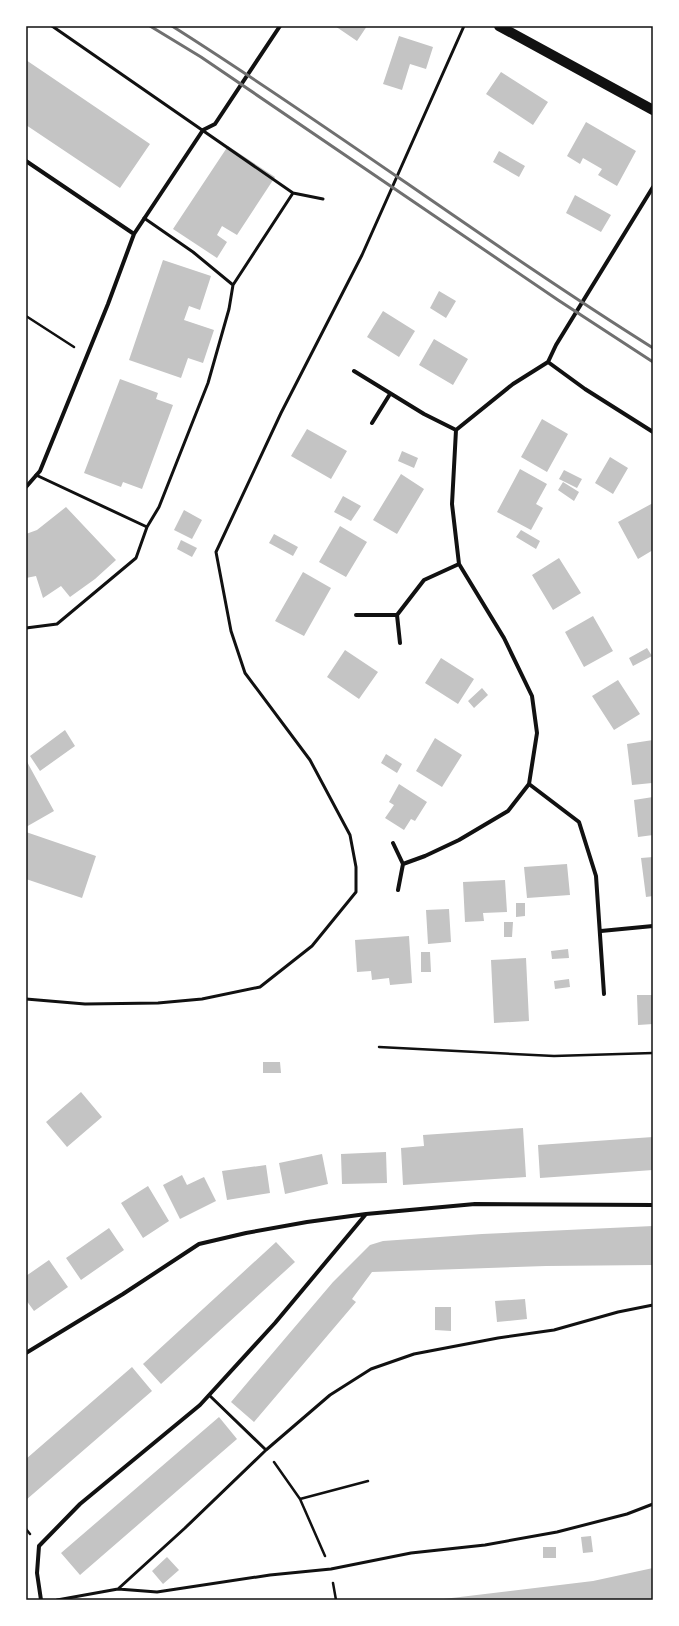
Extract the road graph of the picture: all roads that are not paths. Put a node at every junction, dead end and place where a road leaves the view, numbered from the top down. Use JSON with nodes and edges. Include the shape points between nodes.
{"nodes":[{"id":1,"x":52,"y":26,"type":"edge"},
{"id":2,"x":280,"y":26,"type":"edge"},
{"id":3,"x":464,"y":26,"type":"edge"},
{"id":4,"x":499,"y":26,"type":"edge"},
{"id":5,"x":653,"y":110,"type":"edge"},
{"id":6,"x":203,"y":130,"type":"junction"},
{"id":7,"x":26,"y":161,"type":"edge"},
{"id":8,"x":653,"y":187,"type":"edge"},
{"id":9,"x":293,"y":193,"type":"junction"},
{"id":10,"x":323,"y":200,"type":"dead end"},
{"id":11,"x":144,"y":218,"type":"junction"},
{"id":12,"x":134,"y":234,"type":"junction"},
{"id":13,"x":233,"y":285,"type":"junction"},
{"id":14,"x":548,"y":362,"type":"junction"},
{"id":15,"x":354,"y":371,"type":"dead end"},
{"id":16,"x":390,"y":394,"type":"junction"},
{"id":17,"x":372,"y":423,"type":"dead end"},
{"id":18,"x":456,"y":430,"type":"junction"},
{"id":19,"x":653,"y":432,"type":"edge"},
{"id":20,"x":36,"y":475,"type":"junction"},
{"id":21,"x":26,"y":487,"type":"edge"},
{"id":22,"x":147,"y":527,"type":"junction"},
{"id":23,"x":459,"y":564,"type":"junction"},
{"id":24,"x":356,"y":615,"type":"dead end"},
{"id":25,"x":397,"y":615,"type":"junction"},
{"id":26,"x":26,"y":628,"type":"edge"},
{"id":27,"x":400,"y":643,"type":"dead end"},
{"id":28,"x":530,"y":784,"type":"junction"},
{"id":29,"x":393,"y":844,"type":"dead end"},
{"id":30,"x":403,"y":864,"type":"junction"},
{"id":31,"x":398,"y":890,"type":"dead end"},
{"id":32,"x":653,"y":926,"type":"edge"},
{"id":33,"x":601,"y":931,"type":"junction"},
{"id":34,"x":604,"y":994,"type":"dead end"},
{"id":35,"x":26,"y":998,"type":"edge"},
{"id":36,"x":653,"y":1205,"type":"edge"},
{"id":37,"x":366,"y":1214,"type":"junction"},
{"id":38,"x":653,"y":1305,"type":"edge"},
{"id":39,"x":26,"y":1353,"type":"edge"},
{"id":40,"x":209,"y":1395,"type":"junction"},
{"id":41,"x":266,"y":1450,"type":"junction"},
{"id":42,"x":653,"y":1504,"type":"edge"},
{"id":43,"x":118,"y":1589,"type":"junction"},
{"id":44,"x":41,"y":1600,"type":"edge"},
{"id":45,"x":57,"y":1600,"type":"edge"}],
"edges":[{"from":1,"to":6,"type":"lane"},
{"from":2,"to":6,"type":"street","via":[[215,124]]},
{"from":3,"to":35,"type":"lane","via":[[362,255],[281,413],[216,552],[231,631],[245,673],[310,760],[350,835],[356,867],[356,892],[312,946],[260,987],[202,1000],[158,1003],[85,1004]]},
{"from":4,"to":5,"type":"main road"},
{"from":6,"to":9,"type":"lane"},
{"from":6,"to":11,"type":"street"},
{"from":7,"to":12,"type":"street"},
{"from":8,"to":14,"type":"street"},
{"from":9,"to":10,"type":"lane"},
{"from":9,"to":13,"type":"lane"},
{"from":11,"to":12,"type":"street"},
{"from":11,"to":13,"type":"lane","via":[[193,252]]},
{"from":12,"to":20,"type":"street","via":[[40,471]]},
{"from":13,"to":22,"type":"lane","via":[[208,384],[159,508]]},
{"from":14,"to":18,"type":"street","via":[[513,384]]},
{"from":14,"to":19,"type":"street"},
{"from":15,"to":16,"type":"street"},
{"from":16,"to":17,"type":"street"},
{"from":16,"to":18,"type":"street"},
{"from":18,"to":23,"type":"street","via":[[452,504]]},
{"from":20,"to":21,"type":"street"},
{"from":20,"to":22,"type":"lane"},
{"from":22,"to":26,"type":"lane","via":[[136,558],[57,624]]},
{"from":23,"to":25,"type":"street","via":[[424,580]]},
{"from":23,"to":28,"type":"street","via":[[504,638],[532,696],[537,733]]},
{"from":24,"to":25,"type":"street"},
{"from":25,"to":27,"type":"street"},
{"from":28,"to":30,"type":"street","via":[[508,811],[459,840]]},
{"from":28,"to":33,"type":"street","via":[[579,822],[596,876]]},
{"from":29,"to":30,"type":"street"},
{"from":30,"to":31,"type":"street"},
{"from":32,"to":33,"type":"street"},
{"from":33,"to":34,"type":"street"},
{"from":36,"to":37,"type":"street","via":[[475,1204]]},
{"from":37,"to":39,"type":"street","via":[[246,1233],[199,1244],[124,1294]]},
{"from":37,"to":40,"type":"street","via":[[275,1323]]},
{"from":38,"to":41,"type":"lane","via":[[554,1330],[414,1354],[371,1369],[330,1395]]},
{"from":40,"to":41,"type":"lane"},
{"from":40,"to":44,"type":"street","via":[[80,1504],[39,1546],[37,1573]]},
{"from":41,"to":43,"type":"lane"},
{"from":42,"to":43,"type":"lane","via":[[627,1514],[557,1532],[485,1545],[411,1553],[331,1569],[270,1575],[157,1592]]},
{"from":43,"to":45,"type":"lane"}]}
